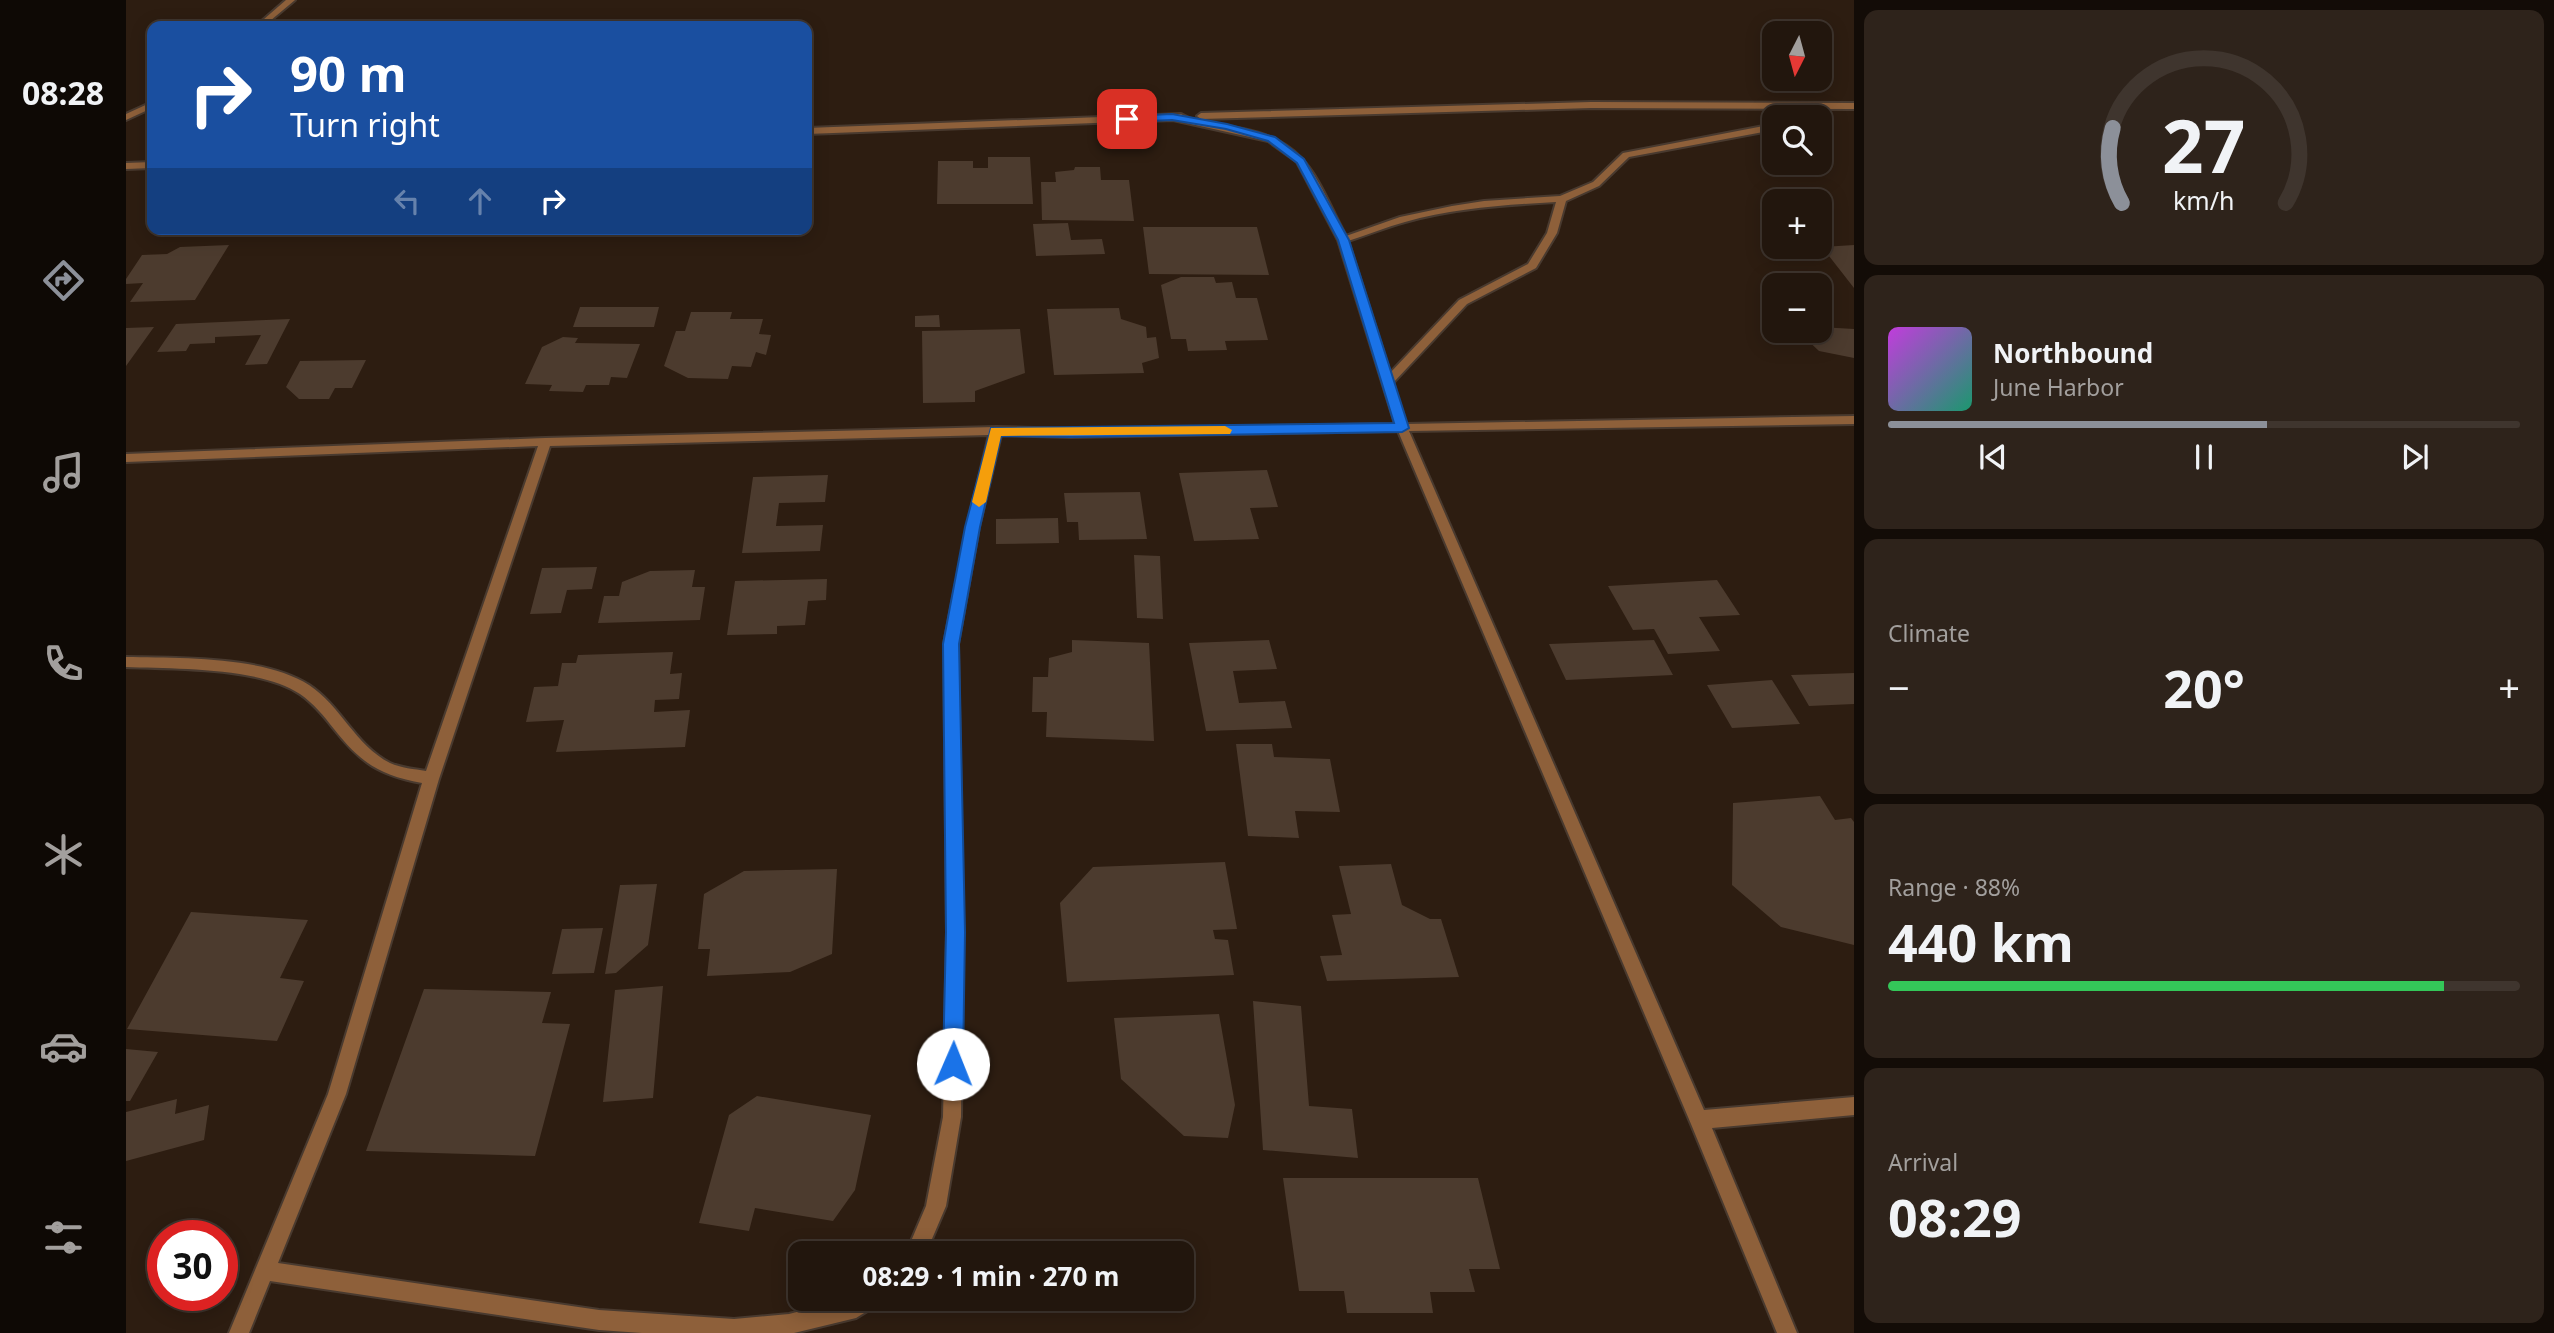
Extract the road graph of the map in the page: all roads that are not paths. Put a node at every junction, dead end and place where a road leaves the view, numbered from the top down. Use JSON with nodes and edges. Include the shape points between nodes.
{"nodes":[{"id":1,"x":291,"y":0,"type":"edge"},
{"id":2,"x":266,"y":21,"type":"edge"},
{"id":3,"x":1854,"y":106,"type":"edge"},
{"id":4,"x":147,"y":107,"type":"edge"},
{"id":5,"x":1762,"y":107,"type":"edge"},
{"id":6,"x":1832,"y":107,"type":"edge"},
{"id":7,"x":126,"y":117,"type":"edge"},
{"id":8,"x":1172,"y":117,"type":"junction"},
{"id":9,"x":1762,"y":129,"type":"edge"},
{"id":10,"x":812,"y":131,"type":"edge"},
{"id":11,"x":147,"y":166,"type":"edge"},
{"id":12,"x":127,"y":168,"type":"edge"},
{"id":13,"x":1562,"y":199,"type":"junction"},
{"id":14,"x":1343,"y":240,"type":"junction"},
{"id":15,"x":1388,"y":382,"type":"junction"},
{"id":16,"x":1854,"y":421,"type":"edge"},
{"id":17,"x":1402,"y":428,"type":"junction"},
{"id":18,"x":996,"y":431,"type":"junction"},
{"id":19,"x":545,"y":442,"type":"junction"},
{"id":20,"x":126,"y":458,"type":"edge"},
{"id":21,"x":126,"y":662,"type":"edge"},
{"id":22,"x":431,"y":779,"type":"junction"},
{"id":23,"x":1854,"y":1106,"type":"edge"},
{"id":24,"x":1699,"y":1120,"type":"junction"},
{"id":25,"x":921,"y":1241,"type":"edge"},
{"id":26,"x":267,"y":1271,"type":"junction"},
{"id":27,"x":843,"y":1311,"type":"edge"},
{"id":28,"x":239,"y":1333,"type":"edge"},
{"id":29,"x":1787,"y":1333,"type":"edge"}],
"edges":[{"from":1,"to":2,"type":"street"},
{"from":3,"to":6,"type":"street"},
{"from":4,"to":7,"type":"street"},
{"from":5,"to":8,"type":"street","via":[[1577,106]]},
{"from":8,"to":10,"type":"street"},
{"from":8,"to":14,"type":"street","via":[[1252,133],[1289,150],[1301,162]]},
{"from":9,"to":13,"type":"street","via":[[1626,155],[1596,184]]},
{"from":11,"to":12,"type":"street"},
{"from":13,"to":14,"type":"street","via":[[1452,209],[1403,219]]},
{"from":13,"to":15,"type":"street","via":[[1552,233],[1532,265],[1463,302]]},
{"from":14,"to":15,"type":"street"},
{"from":15,"to":17,"type":"street"},
{"from":16,"to":17,"type":"street"},
{"from":17,"to":18,"type":"street"},
{"from":17,"to":24,"type":"street"},
{"from":18,"to":19,"type":"street"},
{"from":18,"to":25,"type":"street","via":[[951,644],[952,1117],[936,1206]]},
{"from":19,"to":20,"type":"street"},
{"from":19,"to":22,"type":"street"},
{"from":21,"to":22,"type":"street","via":[[194,664],[265,675],[302,688],[384,768]]},
{"from":22,"to":26,"type":"street","via":[[337,1094]]},
{"from":23,"to":24,"type":"street"},
{"from":24,"to":29,"type":"street"},
{"from":26,"to":27,"type":"street","via":[[599,1320],[734,1329],[789,1324]]},
{"from":26,"to":28,"type":"street"}]}
